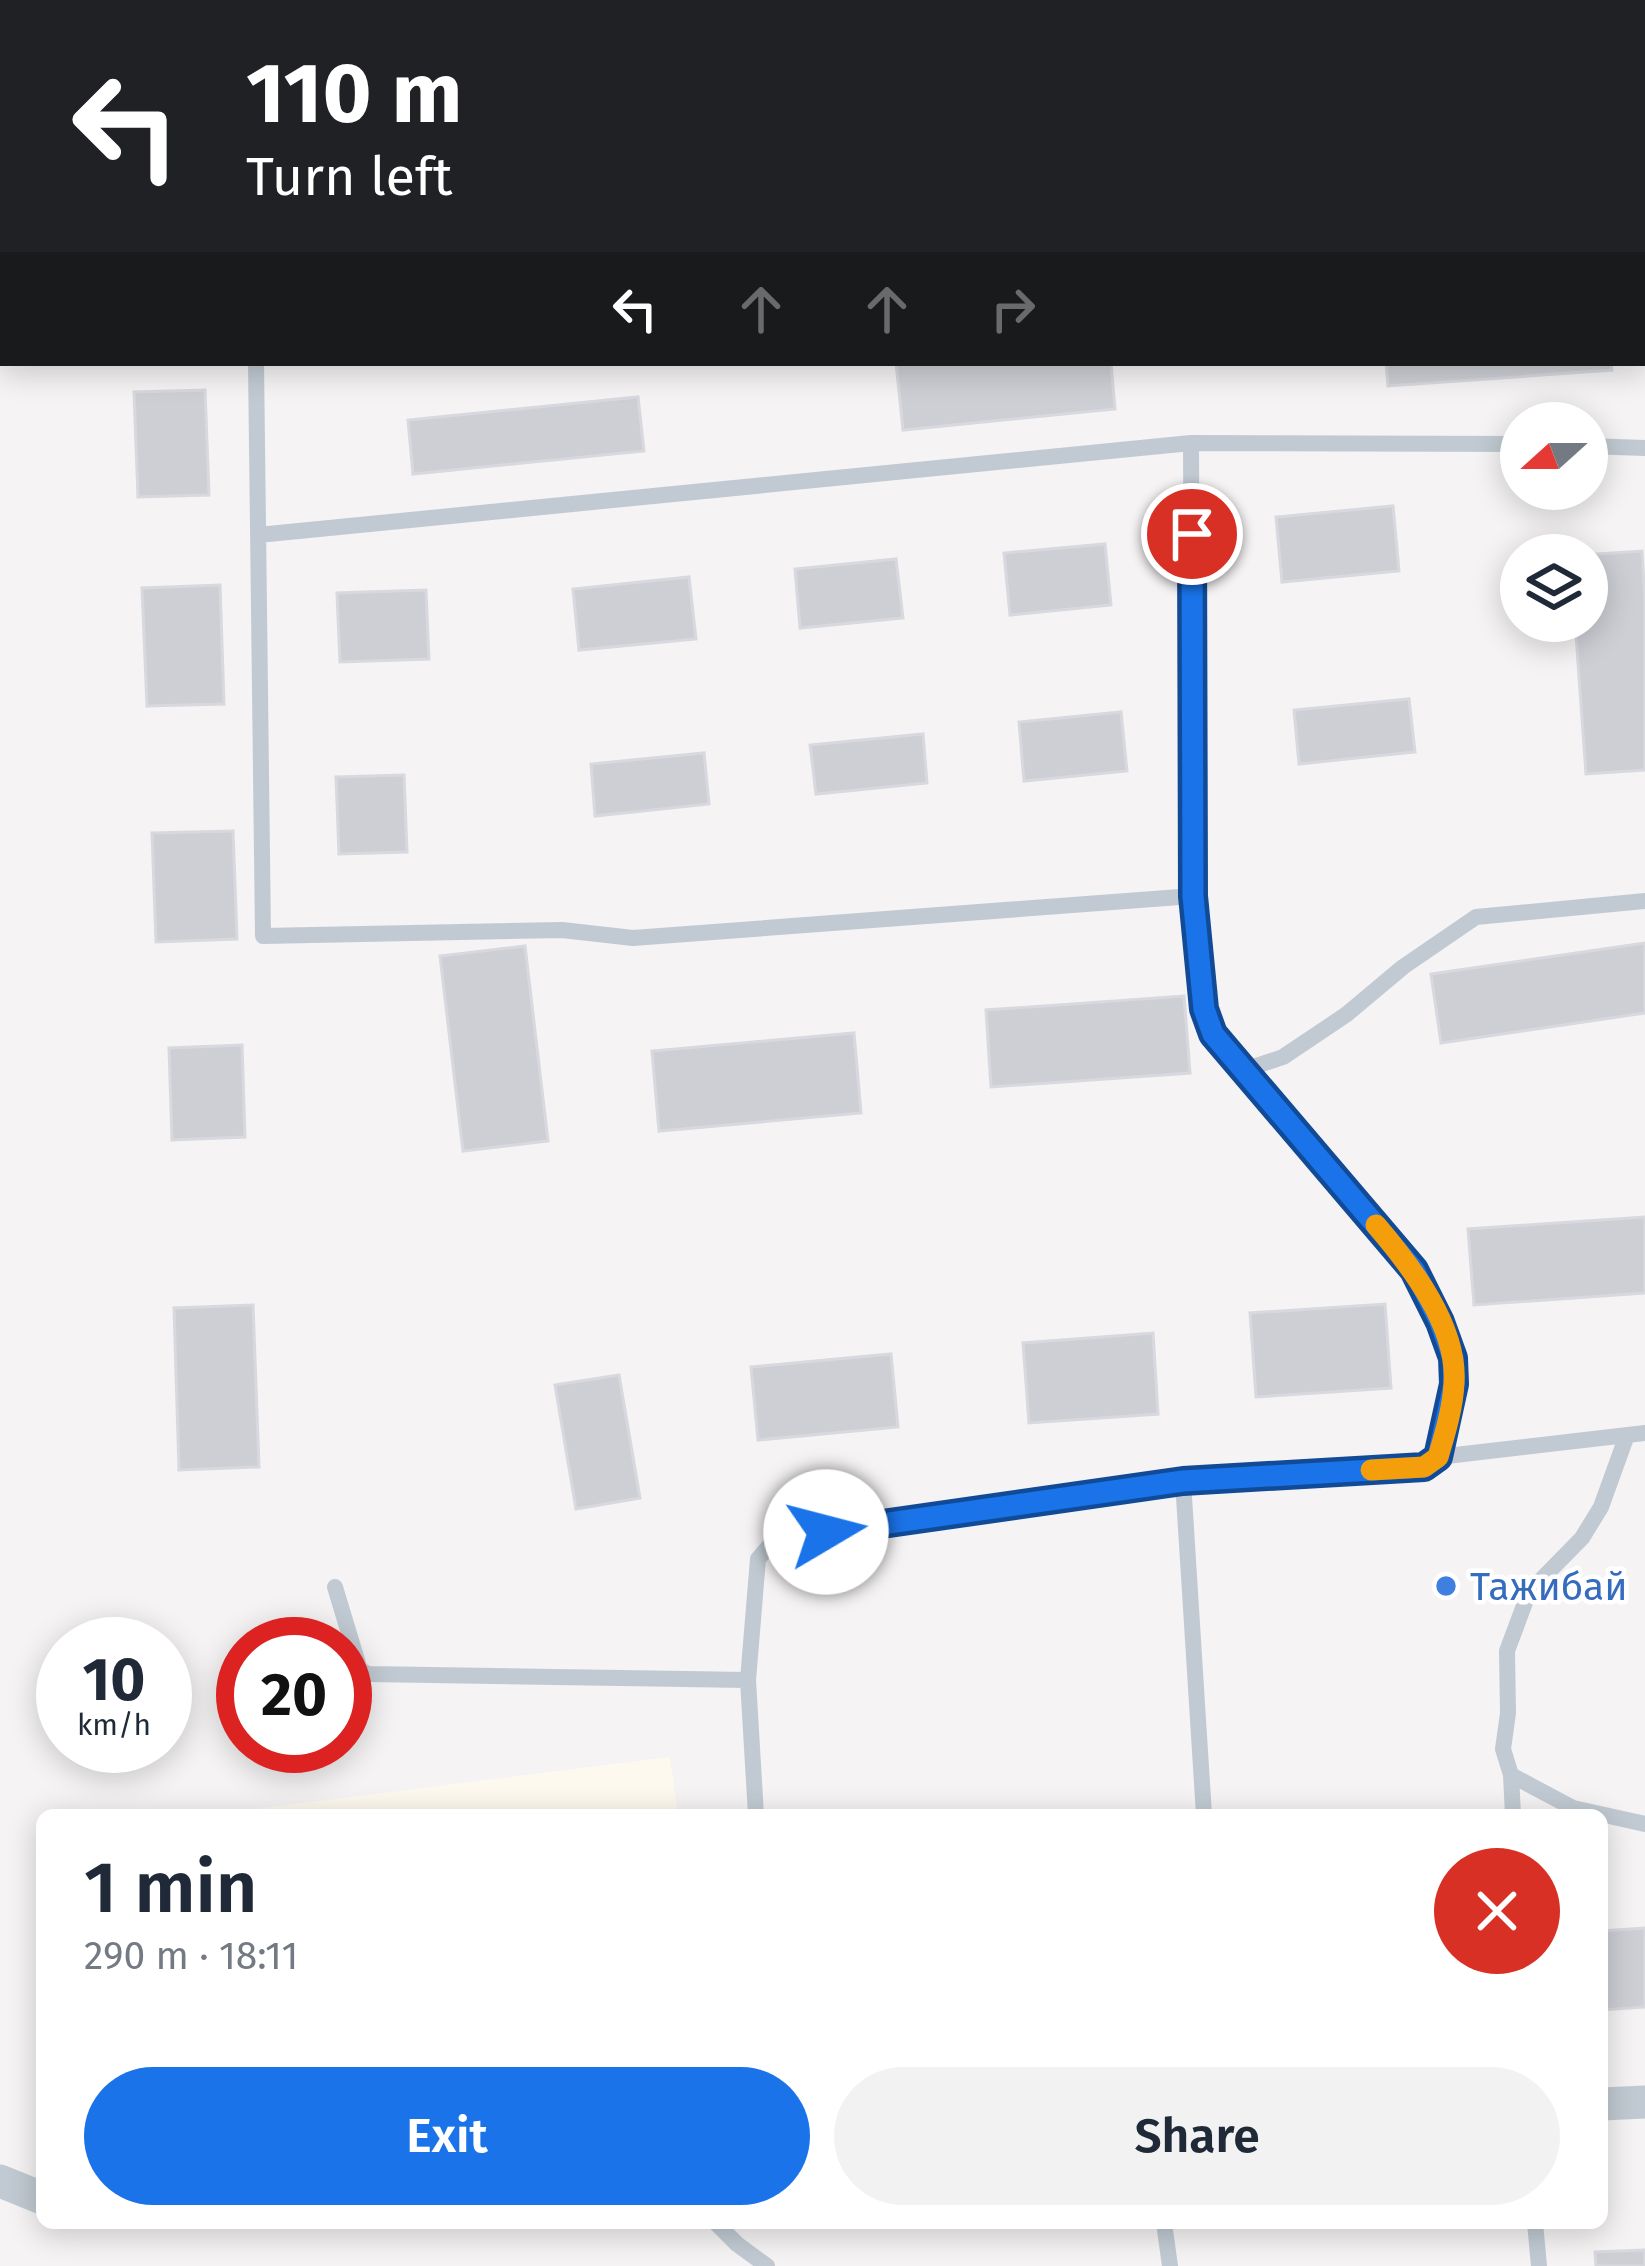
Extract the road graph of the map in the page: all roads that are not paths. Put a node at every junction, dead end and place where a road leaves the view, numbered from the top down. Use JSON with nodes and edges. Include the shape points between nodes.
{"nodes":[{"id":1,"x":256,"y":366,"type":"edge"},
{"id":2,"x":1191,"y":443,"type":"junction"},
{"id":3,"x":1500,"y":444,"type":"edge"},
{"id":4,"x":1608,"y":447,"type":"edge"},
{"id":5,"x":1645,"y":448,"type":"edge"},
{"id":6,"x":257,"y":535,"type":"junction"},
{"id":7,"x":1193,"y":896,"type":"junction"},
{"id":8,"x":1645,"y":901,"type":"edge"},
{"id":9,"x":1244,"y":1070,"type":"junction"},
{"id":10,"x":1636,"y":1434,"type":"edge"},
{"id":11,"x":1438,"y":1457,"type":"junction"},
{"id":12,"x":1183,"y":1481,"type":"junction"},
{"id":13,"x":335,"y":1587,"type":"dead end"},
{"id":14,"x":748,"y":1680,"type":"junction"},
{"id":15,"x":1510,"y":1774,"type":"junction"},
{"id":16,"x":756,"y":1809,"type":"edge"},
{"id":17,"x":1204,"y":1809,"type":"edge"},
{"id":18,"x":1513,"y":1809,"type":"edge"},
{"id":19,"x":1578,"y":1809,"type":"edge"},
{"id":20,"x":1608,"y":1816,"type":"edge"},
{"id":21,"x":1645,"y":1824,"type":"edge"},
{"id":22,"x":1645,"y":2102,"type":"edge"},
{"id":23,"x":1608,"y":2104,"type":"edge"},
{"id":24,"x":0,"y":2181,"type":"edge"},
{"id":25,"x":36,"y":2196,"type":"edge"},
{"id":26,"x":722,"y":2229,"type":"edge"},
{"id":27,"x":1165,"y":2229,"type":"edge"},
{"id":28,"x":1536,"y":2229,"type":"edge"},
{"id":29,"x":767,"y":2266,"type":"edge"},
{"id":30,"x":1169,"y":2266,"type":"edge"},
{"id":31,"x":1539,"y":2266,"type":"edge"}],
"edges":[{"from":1,"to":6,"type":"lane"},
{"from":2,"to":3,"type":"lane"},
{"from":2,"to":6,"type":"lane"},
{"from":2,"to":7,"type":"lane"},
{"from":4,"to":5,"type":"lane"},
{"from":6,"to":7,"type":"lane","via":[[262,936],[562,930],[633,938]]},
{"from":7,"to":9,"type":"lane","via":[[1204,1009],[1213,1034]]},
{"from":8,"to":9,"type":"lane","via":[[1476,917],[1283,1057]]},
{"from":9,"to":11,"type":"lane","via":[[1414,1270],[1453,1358]]},
{"from":10,"to":11,"type":"lane"},
{"from":10,"to":15,"type":"lane","via":[[1582,1538],[1529,1592],[1507,1651],[1503,1749]]},
{"from":11,"to":12,"type":"lane","via":[[1424,1467]]},
{"from":12,"to":14,"type":"lane","via":[[782,1538],[758,1559]]},
{"from":12,"to":17,"type":"lane"},
{"from":13,"to":14,"type":"lane","via":[[368,1675]]},
{"from":14,"to":16,"type":"lane"},
{"from":15,"to":18,"type":"lane"},
{"from":15,"to":19,"type":"lane"},
{"from":20,"to":21,"type":"lane"},
{"from":22,"to":23,"type":"street"},
{"from":24,"to":25,"type":"street"},
{"from":26,"to":29,"type":"lane"},
{"from":27,"to":30,"type":"lane"},
{"from":28,"to":31,"type":"lane"}]}
